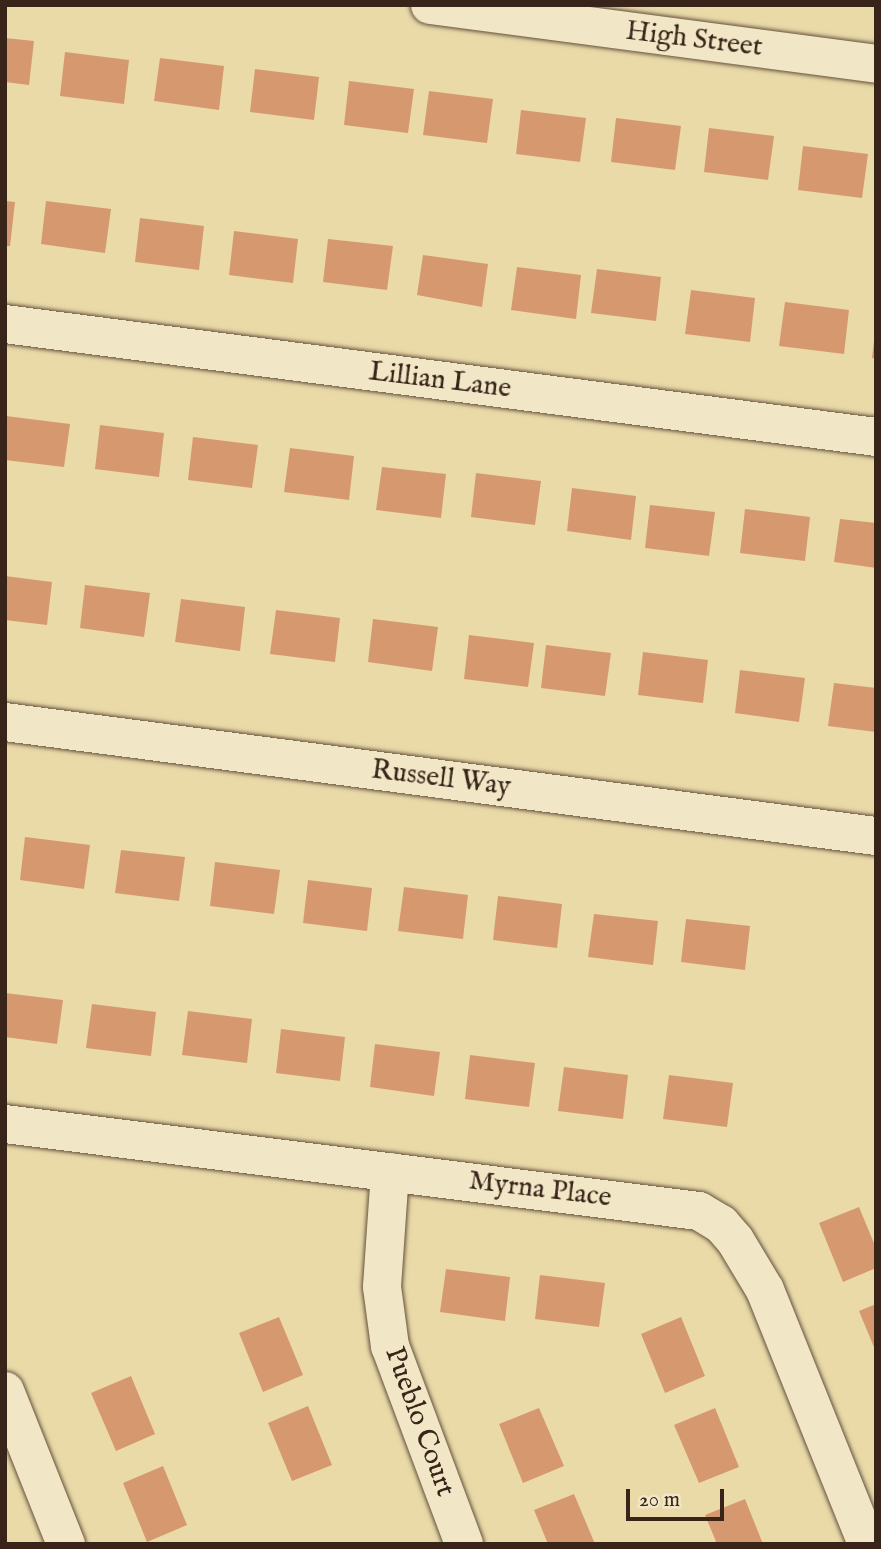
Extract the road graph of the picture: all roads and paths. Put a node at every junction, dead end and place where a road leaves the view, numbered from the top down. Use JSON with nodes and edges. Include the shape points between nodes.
{"nodes":[{"id":1,"x":430,"y":5,"type":"edge"},
{"id":2,"x":876,"y":64,"type":"edge"},
{"id":3,"x":5,"y":324,"type":"edge"},
{"id":4,"x":876,"y":437,"type":"edge"},
{"id":5,"x":5,"y":722,"type":"edge"},
{"id":6,"x":876,"y":835,"type":"edge"},
{"id":7,"x":5,"y":1124,"type":"edge"},
{"id":8,"x":390,"y":1172,"type":"junction"},
{"id":9,"x":5,"y":1391,"type":"edge"},
{"id":10,"x":66,"y":1544,"type":"edge"},
{"id":11,"x":464,"y":1544,"type":"edge"},
{"id":12,"x":867,"y":1544,"type":"edge"}],
"edges":[{"from":1,"to":2,"type":"street","name":"High Street"},
{"from":3,"to":4,"type":"street","name":"Lillian Lane"},
{"from":5,"to":6,"type":"street","name":"Russell Way"},
{"from":7,"to":8,"type":"street","name":"Myrna Place"},
{"from":8,"to":11,"type":"street","name":"Pueblo Court","via":[[382,1287],[390,1346]]},
{"from":8,"to":12,"type":"street","name":"Myrna Place","via":[[680,1206],[721,1224],[765,1290]]},
{"from":9,"to":10,"type":"street"}]}
